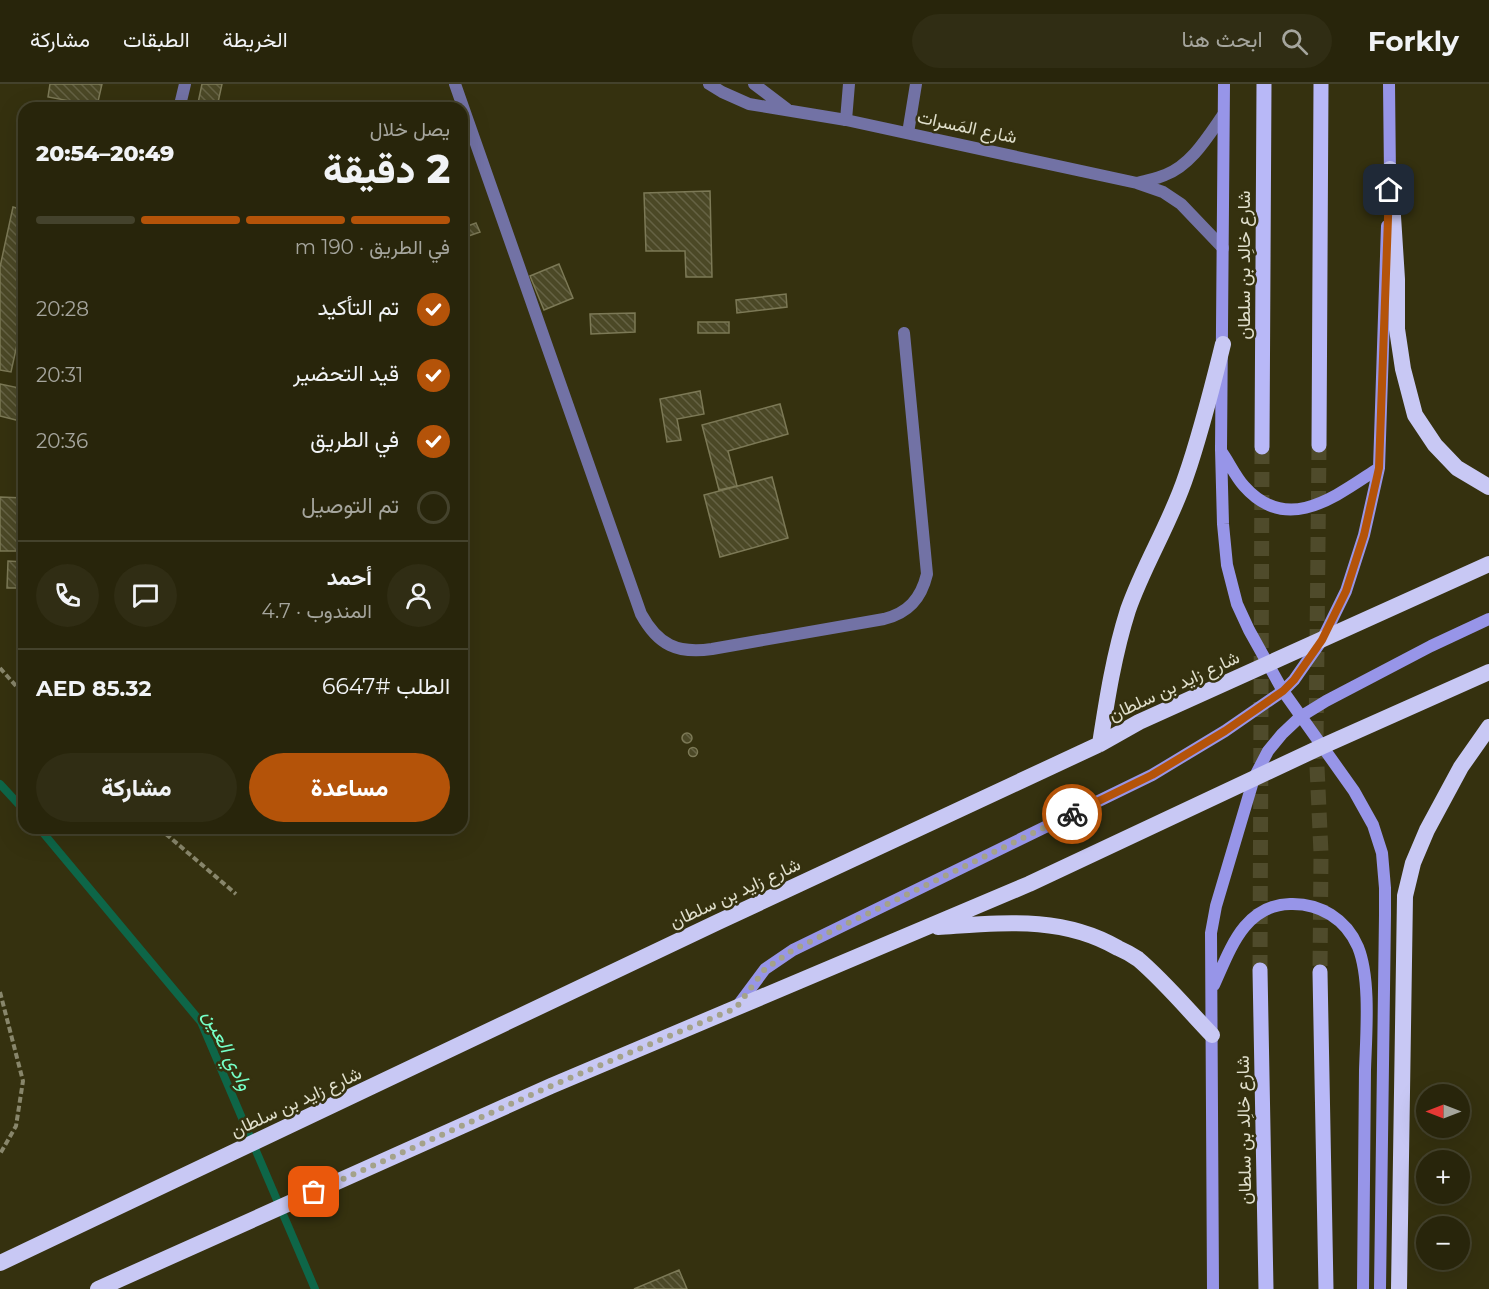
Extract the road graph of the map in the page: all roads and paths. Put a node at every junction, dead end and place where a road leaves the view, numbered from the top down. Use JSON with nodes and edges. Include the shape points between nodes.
{"nodes":[{"id":1,"x":185,"y":84,"type":"edge"},
{"id":2,"x":454,"y":84,"type":"edge"},
{"id":3,"x":709,"y":84,"type":"edge"},
{"id":4,"x":754,"y":84,"type":"edge"},
{"id":5,"x":849,"y":84,"type":"edge"},
{"id":6,"x":916,"y":84,"type":"edge"},
{"id":7,"x":1224,"y":84,"type":"edge"},
{"id":8,"x":1264,"y":84,"type":"edge"},
{"id":9,"x":1321,"y":84,"type":"edge"},
{"id":10,"x":1389,"y":84,"type":"edge"},
{"id":11,"x":181,"y":102,"type":"edge"},
{"id":12,"x":460,"y":102,"type":"edge"},
{"id":13,"x":788,"y":109,"type":"junction"},
{"id":14,"x":1223,"y":115,"type":"junction"},
{"id":15,"x":846,"y":120,"type":"junction"},
{"id":16,"x":468,"y":124,"type":"edge"},
{"id":17,"x":908,"y":133,"type":"junction"},
{"id":18,"x":1390,"y":169,"type":"junction"},
{"id":19,"x":1137,"y":183,"type":"junction"},
{"id":20,"x":1222,"y":248,"type":"junction"},
{"id":21,"x":904,"y":333,"type":"dead end"},
{"id":22,"x":1223,"y":344,"type":"junction"},
{"id":23,"x":1319,"y":445,"type":"tunnel mouth"},
{"id":24,"x":1262,"y":447,"type":"tunnel mouth"},
{"id":25,"x":1221,"y":450,"type":"junction"},
{"id":26,"x":1379,"y":468,"type":"junction"},
{"id":27,"x":1489,"y":487,"type":"edge"},
{"id":28,"x":1489,"y":564,"type":"edge"},
{"id":29,"x":1489,"y":619,"type":"edge"},
{"id":30,"x":1322,"y":640,"type":"junction"},
{"id":31,"x":1267,"y":663,"type":"junction"},
{"id":32,"x":0,"y":668,"type":"edge"},
{"id":33,"x":1489,"y":672,"type":"edge"},
{"id":34,"x":18,"y":688,"type":"edge"},
{"id":35,"x":1283,"y":691,"type":"junction"},
{"id":36,"x":1300,"y":717,"type":"junction"},
{"id":37,"x":1489,"y":727,"type":"edge"},
{"id":38,"x":1100,"y":744,"type":"junction"},
{"id":39,"x":1323,"y":746,"type":"junction"},
{"id":40,"x":1254,"y":778,"type":"junction"},
{"id":41,"x":166,"y":834,"type":"edge"},
{"id":42,"x":236,"y":894,"type":"dead end"},
{"id":43,"x":925,"y":928,"type":"junction"},
{"id":44,"x":1260,"y":970,"type":"tunnel mouth"},
{"id":45,"x":1320,"y":972,"type":"tunnel mouth"},
{"id":46,"x":1212,"y":990,"type":"junction"},
{"id":47,"x":0,"y":992,"type":"edge"},
{"id":48,"x":736,"y":1008,"type":"junction"},
{"id":49,"x":1212,"y":1035,"type":"junction"},
{"id":50,"x":0,"y":1154,"type":"edge"},
{"id":51,"x":0,"y":1263,"type":"edge"},
{"id":52,"x":98,"y":1289,"type":"edge"},
{"id":53,"x":1213,"y":1289,"type":"edge"},
{"id":54,"x":1266,"y":1289,"type":"edge"},
{"id":55,"x":1326,"y":1289,"type":"edge"},
{"id":56,"x":1363,"y":1289,"type":"edge"},
{"id":57,"x":1380,"y":1289,"type":"edge"},
{"id":58,"x":1399,"y":1289,"type":"edge"}],
"edges":[{"from":1,"to":11,"type":"street"},
{"from":2,"to":12,"type":"street"},
{"from":3,"to":13,"type":"street","name":"شارع المَسرات","via":[[749,104]]},
{"from":4,"to":13,"type":"street","name":"شارع المَسرات"},
{"from":5,"to":15,"type":"street"},
{"from":6,"to":17,"type":"street"},
{"from":7,"to":14,"type":"main road"},
{"from":8,"to":24,"type":"main road","name":"شارع خالِد بن سلطان"},
{"from":9,"to":23,"type":"main road"},
{"from":10,"to":18,"type":"main road"},
{"from":13,"to":15,"type":"street","name":"شارع المَسرات"},
{"from":14,"to":19,"type":"street","name":"شارع المَسرات","via":[[1185,163],[1166,175]]},
{"from":14,"to":20,"type":"main road"},
{"from":15,"to":17,"type":"street","name":"شارع المَسرات"},
{"from":16,"to":21,"type":"street","via":[[641,614],[649,629],[678,649],[712,649],[884,619],[908,609],[917,599],[927,574]]},
{"from":17,"to":19,"type":"street","name":"شارع المَسرات"},
{"from":18,"to":26,"type":"main road"},
{"from":18,"to":27,"type":"highway","via":[[1397,329],[1415,415],[1457,468]]},
{"from":19,"to":20,"type":"street","name":"شارع المَسرات","via":[[1163,192],[1181,204]]},
{"from":20,"to":22,"type":"main road"},
{"from":22,"to":25,"type":"main road"},
{"from":22,"to":38,"type":"highway","via":[[1186,476],[1129,608],[1110,679]]},
{"from":25,"to":26,"type":"main road","via":[[1244,486],[1277,508],[1304,510],[1334,497]]},
{"from":25,"to":31,"type":"main road","via":[[1227,565],[1237,604]]},
{"from":26,"to":30,"type":"main road","via":[[1346,591]]},
{"from":28,"to":30,"type":"highway","name":"شارع زايد بن سلطان"},
{"from":29,"to":36,"type":"main road"},
{"from":30,"to":31,"type":"highway","name":"شارع زايد بن سلطان"},
{"from":30,"to":35,"type":"main road"},
{"from":31,"to":35,"type":"main road"},
{"from":31,"to":38,"type":"highway","name":"شارع زايد بن سلطان"},
{"from":32,"to":34,"type":"path"},
{"from":33,"to":39,"type":"highway"},
{"from":35,"to":36,"type":"main road"},
{"from":35,"to":48,"type":"main road","via":[[1152,775],[793,950],[765,969]]},
{"from":36,"to":39,"type":"main road"},
{"from":36,"to":40,"type":"main road","via":[[1268,751]]},
{"from":37,"to":58,"type":"highway","via":[[1461,767],[1428,830],[1413,863],[1405,896]]},
{"from":38,"to":51,"type":"highway","name":"شارع زايد بن سلطان"},
{"from":39,"to":40,"type":"highway"},
{"from":39,"to":57,"type":"main road","via":[[1374,825],[1383,865]]},
{"from":40,"to":43,"type":"highway","via":[[1029,884]]},
{"from":40,"to":46,"type":"main road","via":[[1216,906]]},
{"from":41,"to":42,"type":"path"},
{"from":43,"to":48,"type":"highway"},
{"from":43,"to":49,"type":"highway","via":[[1035,923],[1103,939],[1136,958]]},
{"from":44,"to":54,"type":"main road","name":"شارع خالِد بن سلطان"},
{"from":45,"to":55,"type":"main road"},
{"from":46,"to":49,"type":"main road"},
{"from":46,"to":56,"type":"main road","via":[[1239,931],[1268,908],[1305,904],[1323,909],[1338,919],[1359,950],[1366,997]]},
{"from":47,"to":50,"type":"path","via":[[23,1081],[15,1126]]},
{"from":48,"to":52,"type":"highway","via":[[551,1086]]},
{"from":49,"to":53,"type":"main road"}]}
